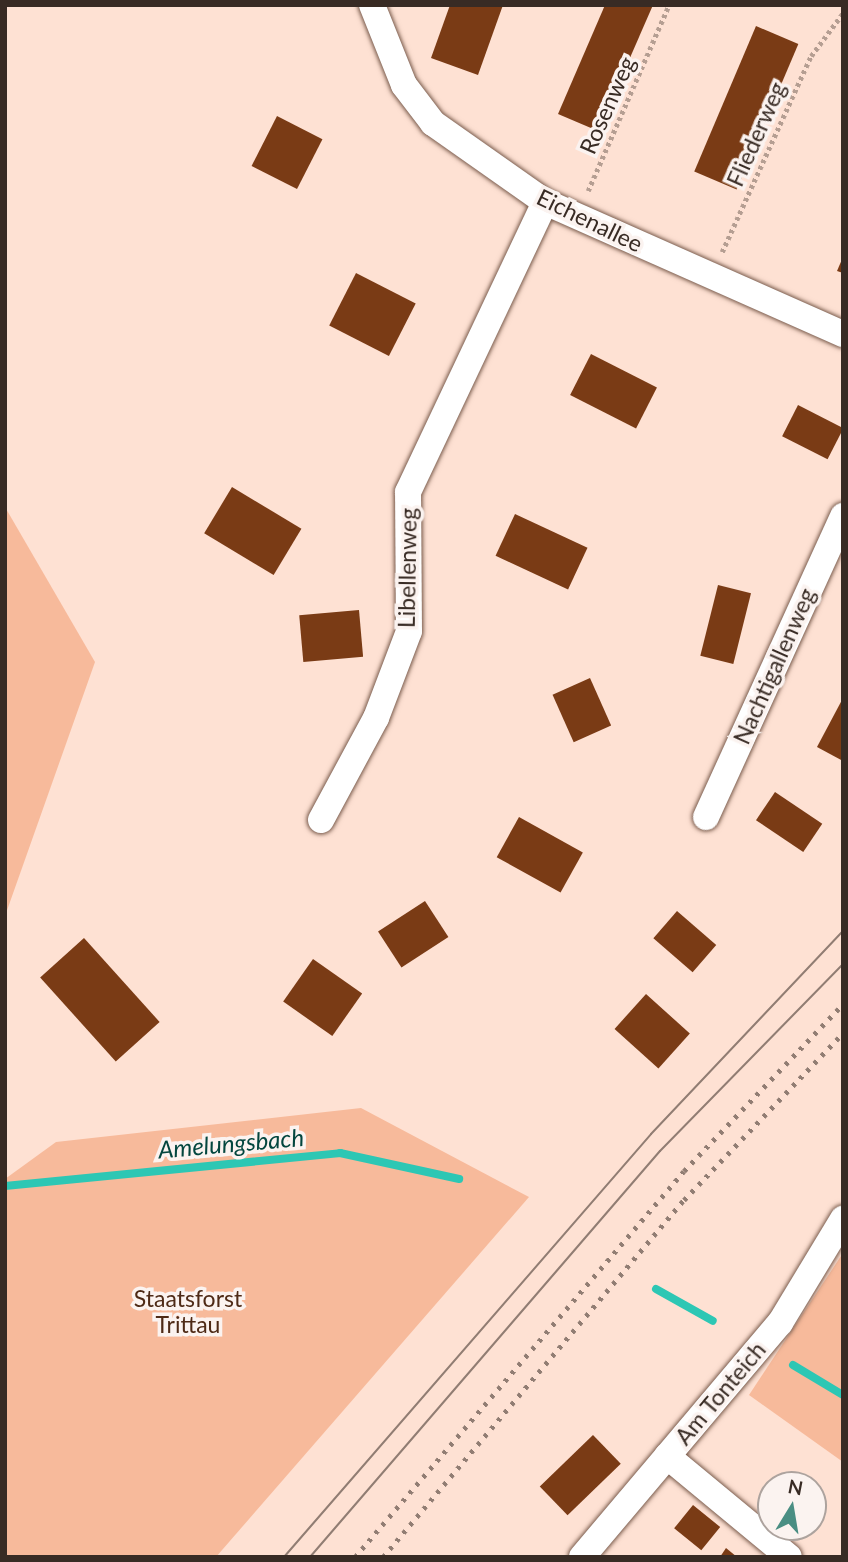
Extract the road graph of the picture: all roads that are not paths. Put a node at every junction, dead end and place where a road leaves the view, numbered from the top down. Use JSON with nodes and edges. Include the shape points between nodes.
{"nodes":[{"id":1,"x":372,"y":5,"type":"edge"},
{"id":2,"x":545,"y":202,"type":"junction"},
{"id":3,"x":843,"y":334,"type":"edge"},
{"id":4,"x":843,"y":516,"type":"edge"},
{"id":5,"x":706,"y":817,"type":"dead end"},
{"id":6,"x":321,"y":820,"type":"dead end"},
{"id":7,"x":843,"y":1219,"type":"edge"},
{"id":8,"x":667,"y":1456,"type":"junction"},
{"id":9,"x":582,"y":1557,"type":"edge"},
{"id":10,"x":789,"y":1557,"type":"edge"}],
"edges":[{"from":1,"to":2,"type":"street","name":"Eichenallee","via":[[404,85],[433,123]]},
{"from":2,"to":3,"type":"street","name":"Eichenallee"},
{"from":2,"to":6,"type":"street","name":"Libellenweg","via":[[408,492],[408,631],[376,718]]},
{"from":4,"to":5,"type":"street","name":"Nachtigallenweg"},
{"from":7,"to":8,"type":"street","name":"Am Tonteich","via":[[780,1322]]},
{"from":8,"to":9,"type":"street","name":"Am Tonteich"},
{"from":8,"to":10,"type":"street"}]}
